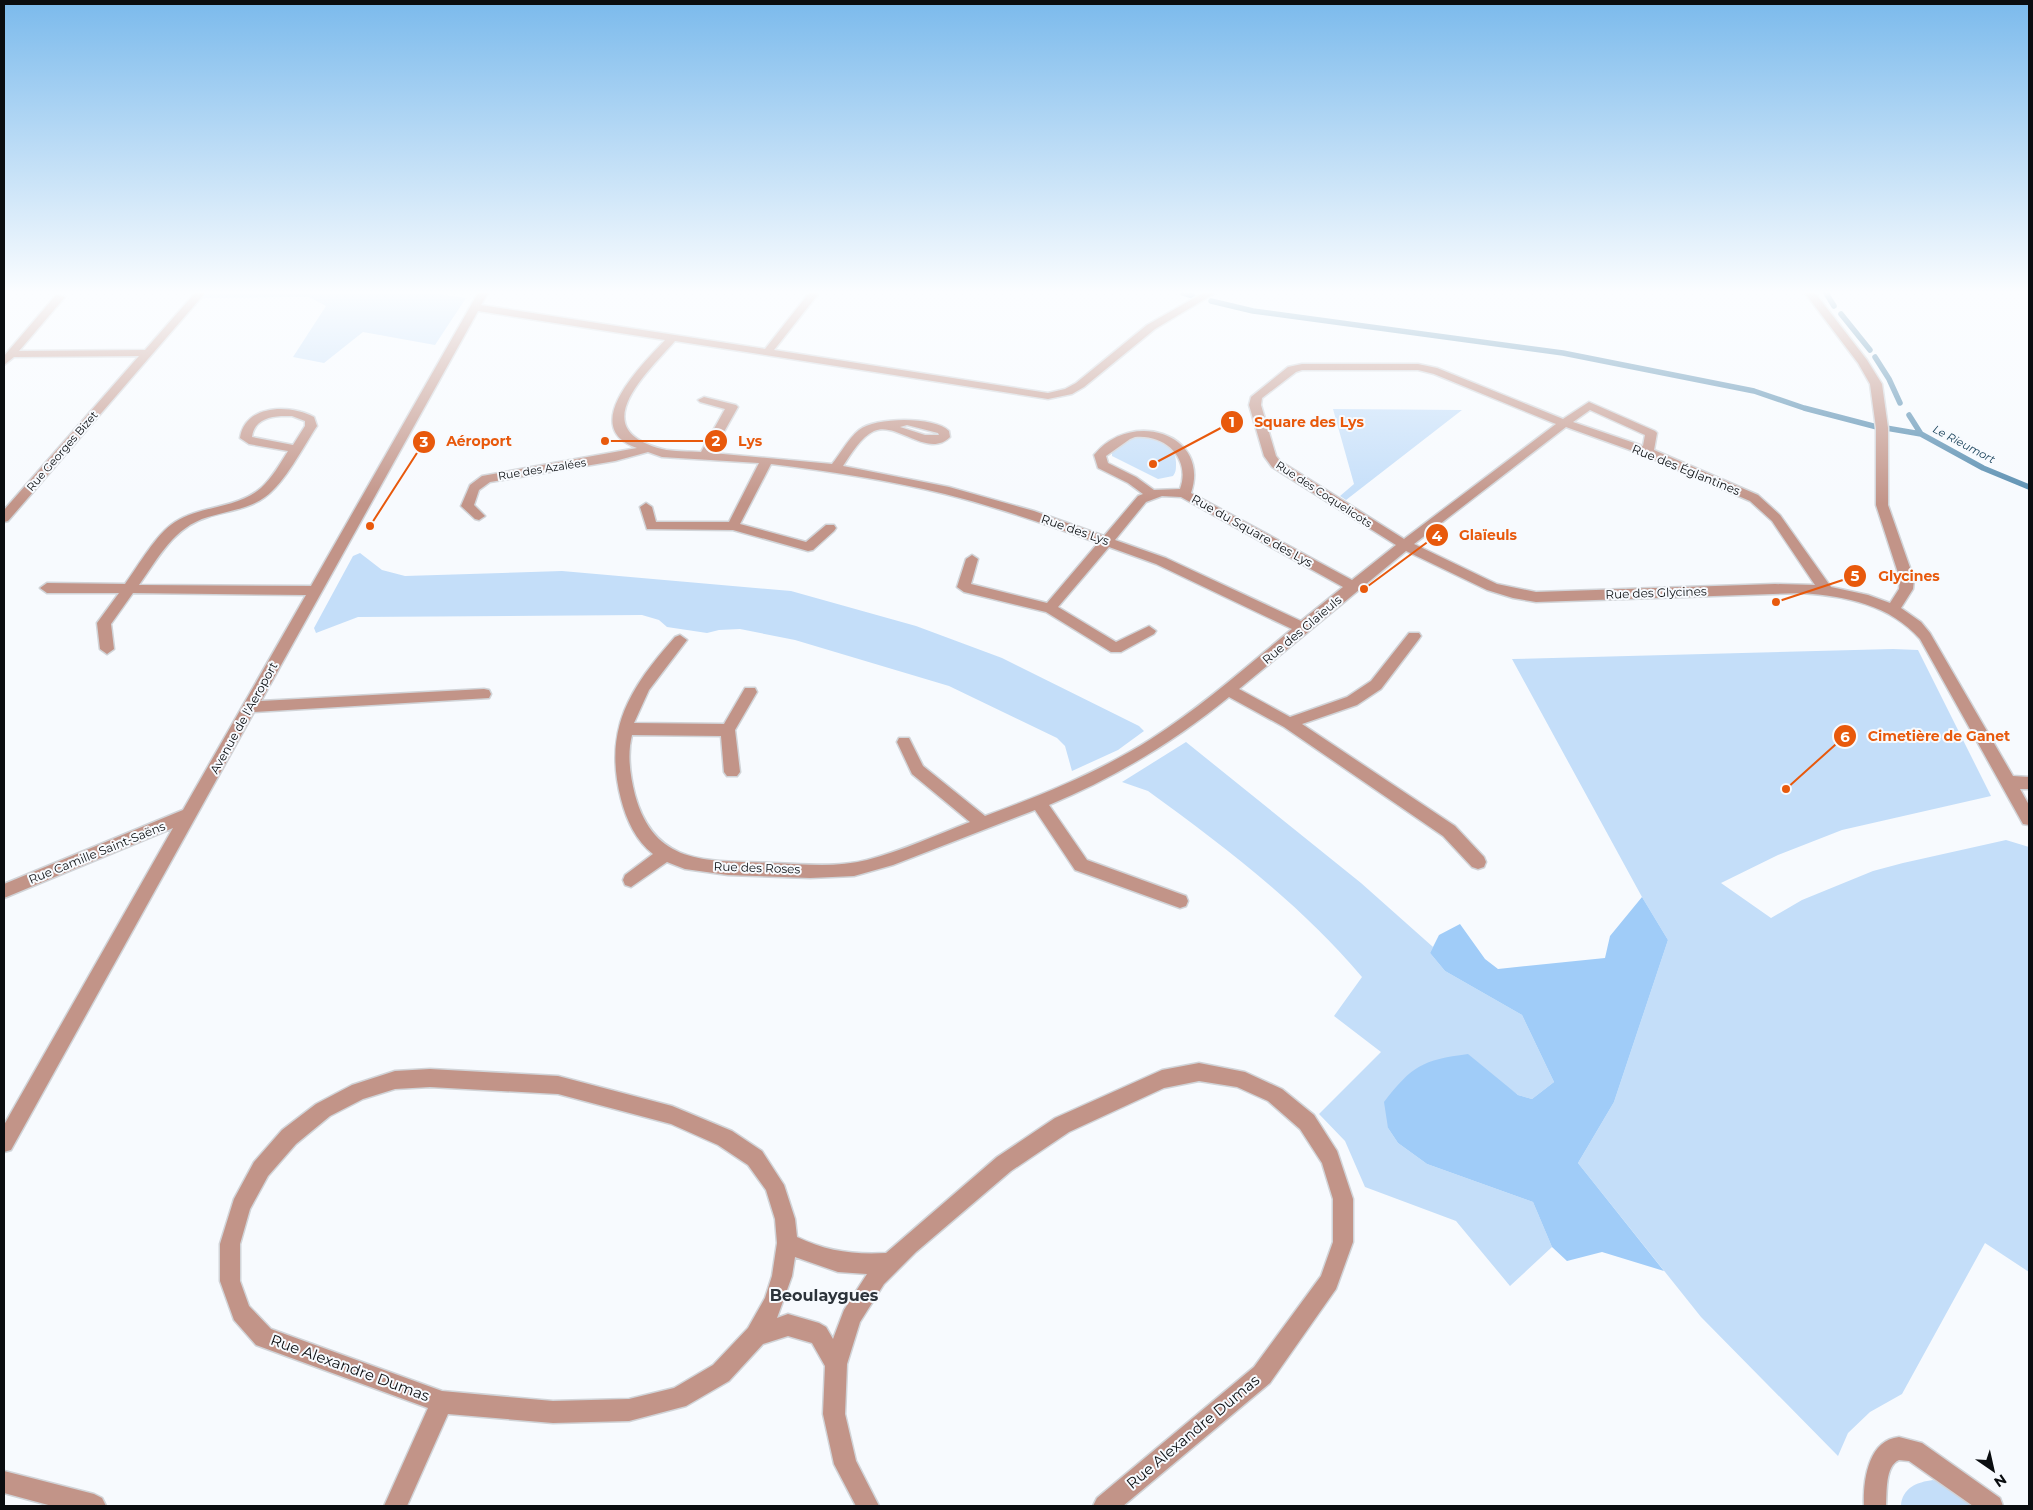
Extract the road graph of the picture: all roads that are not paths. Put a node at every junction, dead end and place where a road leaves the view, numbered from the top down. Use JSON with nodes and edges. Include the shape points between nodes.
{"nodes":[{"id":1,"x":137,"y":363,"type":"edge"},
{"id":2,"x":442,"y":363,"type":"edge"},
{"id":3,"x":650,"y":363,"type":"edge"},
{"id":4,"x":830,"y":363,"type":"edge"},
{"id":5,"x":1106,"y":363,"type":"edge"},
{"id":6,"x":1864,"y":363,"type":"edge"},
{"id":7,"x":704,"y":400,"type":"dead end"},
{"id":8,"x":1564,"y":424,"type":"junction"},
{"id":9,"x":888,"y":425,"type":"dead end"},
{"id":10,"x":296,"y":449,"type":"junction"},
{"id":11,"x":647,"y":449,"type":"junction"},
{"id":12,"x":1648,"y":452,"type":"junction"},
{"id":13,"x":705,"y":456,"type":"junction"},
{"id":14,"x":767,"y":460,"type":"junction"},
{"id":15,"x":835,"y":468,"type":"junction"},
{"id":16,"x":1150,"y":494,"type":"junction"},
{"id":17,"x":1184,"y":494,"type":"junction"},
{"id":18,"x":646,"y":507,"type":"dead end"},
{"id":19,"x":479,"y":516,"type":"dead end"},
{"id":20,"x":4,"y":518,"type":"edge"},
{"id":21,"x":733,"y":526,"type":"junction"},
{"id":22,"x":830,"y":528,"type":"dead end"},
{"id":23,"x":1107,"y":541,"type":"junction"},
{"id":24,"x":1405,"y":547,"type":"junction"},
{"id":25,"x":972,"y":560,"type":"dead end"},
{"id":26,"x":1354,"y":587,"type":"junction"},
{"id":27,"x":47,"y":588,"type":"dead end"},
{"id":28,"x":128,"y":590,"type":"junction"},
{"id":29,"x":1826,"y":590,"type":"junction"},
{"id":30,"x":315,"y":592,"type":"junction"},
{"id":31,"x":1050,"y":608,"type":"junction"},
{"id":32,"x":1893,"y":609,"type":"junction"},
{"id":33,"x":1302,"y":628,"type":"junction"},
{"id":34,"x":1149,"y":631,"type":"dead end"},
{"id":35,"x":1414,"y":636,"type":"dead end"},
{"id":36,"x":680,"y":640,"type":"dead end"},
{"id":37,"x":107,"y":649,"type":"dead end"},
{"id":38,"x":1230,"y":691,"type":"junction"},
{"id":39,"x":750,"y":692,"type":"dead end"},
{"id":40,"x":484,"y":694,"type":"dead end"},
{"id":41,"x":251,"y":707,"type":"junction"},
{"id":42,"x":1289,"y":722,"type":"junction"},
{"id":43,"x":624,"y":729,"type":"junction"},
{"id":44,"x":728,"y":730,"type":"junction"},
{"id":45,"x":904,"y":742,"type":"dead end"},
{"id":46,"x":1145,"y":750,"type":"joint"},
{"id":47,"x":732,"y":772,"type":"dead end"},
{"id":48,"x":2007,"y":782,"type":"junction"},
{"id":49,"x":2029,"y":783,"type":"edge"},
{"id":50,"x":1038,"y":802,"type":"junction"},
{"id":51,"x":190,"y":814,"type":"junction"},
{"id":52,"x":2029,"y":819,"type":"edge"},
{"id":53,"x":983,"y":824,"type":"junction"},
{"id":54,"x":664,"y":855,"type":"junction"},
{"id":55,"x":1478,"y":862,"type":"dead end"},
{"id":56,"x":631,"y":880,"type":"dead end"},
{"id":57,"x":4,"y":891,"type":"edge"},
{"id":58,"x":1180,"y":901,"type":"dead end"},
{"id":59,"x":4,"y":1143,"type":"edge"},
{"id":60,"x":787,"y":1243,"type":"junction"},
{"id":61,"x":891,"y":1263,"type":"junction"},
{"id":62,"x":756,"y":1336,"type":"junction"},
{"id":63,"x":836,"y":1364,"type":"junction"},
{"id":64,"x":442,"y":1402,"type":"junction"},
{"id":65,"x":4,"y":1482,"type":"edge"},
{"id":66,"x":94,"y":1506,"type":"edge"},
{"id":67,"x":395,"y":1506,"type":"edge"},
{"id":68,"x":868,"y":1506,"type":"edge"},
{"id":69,"x":1105,"y":1506,"type":"edge"},
{"id":70,"x":1875,"y":1506,"type":"edge"},
{"id":71,"x":1992,"y":1506,"type":"edge"}],
"edges":[{"from":1,"to":20,"type":"street","name":"Rue Georges Bizet"},
{"from":2,"to":30,"type":"street","name":"Avenue de l'Aeroport"},
{"from":3,"to":11,"type":"street","name":"Rue des Lys","via":[[622,398],[616,411],[617,426],[624,435]]},
{"from":4,"to":5,"type":"street","via":[[1048,396],[1068,392]]},
{"from":6,"to":32,"type":"street","via":[[1876,384],[1882,428],[1882,504],[1907,579],[1906,589]]},
{"from":7,"to":13,"type":"street","via":[[732,407]]},
{"from":8,"to":12,"type":"street","name":"Rue des Églantines"},
{"from":8,"to":12,"type":"street","name":"Rue des Glaïeuls","via":[[1589,405],[1651,433]]},
{"from":8,"to":24,"type":"street","name":"Rue des Glaïeuls"},
{"from":8,"to":24,"type":"street","name":"Rue des Coquelicots","via":[[1437,371],[1418,367],[1302,367],[1292,369],[1256,397],[1270,456],[1276,464]]},
{"from":9,"to":15,"type":"street","via":[[864,432]]},
{"from":10,"to":10,"type":"street","via":[[253,442],[246,438],[245,430],[250,423],[275,413],[290,411],[303,414],[310,419],[311,426]]},
{"from":10,"to":28,"type":"street","via":[[261,494],[182,522],[170,531]]},
{"from":11,"to":13,"type":"street","name":"Rue des Lys"},
{"from":11,"to":19,"type":"street","name":"Rue des Azalées","via":[[486,479],[474,488],[467,506]]},
{"from":12,"to":29,"type":"street","name":"Rue des Églantines","via":[[1739,490],[1766,508]]},
{"from":13,"to":14,"type":"street","name":"Rue des Lys"},
{"from":14,"to":15,"type":"street","name":"Rue des Lys"},
{"from":14,"to":21,"type":"street"},
{"from":15,"to":23,"type":"street","name":"Rue des Lys","via":[[945,490],[1030,514]]},
{"from":16,"to":17,"type":"street","name":"Rue du Square des Lys","via":[[1163,491]]},
{"from":16,"to":17,"type":"street","via":[[1132,480],[1102,465],[1100,455],[1126,436],[1134,434],[1144,433],[1174,443],[1183,454],[1189,480]]},
{"from":16,"to":23,"type":"street","via":[[1142,499]]},
{"from":17,"to":26,"type":"street","name":"Rue du Square des Lys"},
{"from":18,"to":21,"type":"street","via":[[651,526]]},
{"from":21,"to":22,"type":"street","via":[[808,547]]},
{"from":23,"to":31,"type":"street"},
{"from":23,"to":33,"type":"street","name":"Rue des Lys","via":[[1161,561]]},
{"from":24,"to":26,"type":"street","name":"Rue des Glaïeuls"},
{"from":24,"to":29,"type":"street","name":"Rue des Glycines","via":[[1492,589],[1521,596]]},
{"from":25,"to":31,"type":"street","via":[[964,587]]},
{"from":26,"to":33,"type":"street","name":"Rue des Glaïeuls"},
{"from":27,"to":28,"type":"street"},
{"from":28,"to":30,"type":"street"},
{"from":28,"to":37,"type":"street","via":[[104,624]]},
{"from":29,"to":32,"type":"street","name":"Rue des Glycines"},
{"from":30,"to":41,"type":"street","name":"Avenue de l'Aeroport"},
{"from":31,"to":34,"type":"street","via":[[1116,648]]},
{"from":32,"to":48,"type":"street","name":"Rue des Glycines","via":[[1912,621],[1925,636]]},
{"from":33,"to":38,"type":"street","name":"Rue des Glaïeuls"},
{"from":35,"to":42,"type":"street","via":[[1376,685],[1352,701]]},
{"from":36,"to":43,"type":"street","name":"Rue des Roses","via":[[654,669],[633,705]]},
{"from":38,"to":42,"type":"street"},
{"from":38,"to":46,"type":"street","name":"Rue des Glaïeuls"},
{"from":39,"to":44,"type":"street"},
{"from":40,"to":41,"type":"street"},
{"from":41,"to":51,"type":"street","name":"Avenue de l'Aeroport"},
{"from":42,"to":55,"type":"street","via":[[1449,831]]},
{"from":43,"to":44,"type":"street"},
{"from":43,"to":54,"type":"street","name":"Rue des Roses","via":[[621,767],[626,792],[647,842]]},
{"from":44,"to":47,"type":"street"},
{"from":45,"to":53,"type":"street","via":[[917,770]]},
{"from":46,"to":50,"type":"street","name":"Rue des Roses","via":[[1106,773]]},
{"from":48,"to":49,"type":"street"},
{"from":48,"to":52,"type":"street","name":"Rue des Glycines"},
{"from":50,"to":53,"type":"street","name":"Rue des Roses"},
{"from":50,"to":58,"type":"street","via":[[1081,865]]},
{"from":51,"to":57,"type":"street","name":"Rue Camille Saint-Saëns"},
{"from":51,"to":59,"type":"street","name":"Avenue de l'Aeroport"},
{"from":53,"to":54,"type":"street","name":"Rue des Roses","via":[[864,868],[727,868],[695,865]]},
{"from":54,"to":56,"type":"street"},
{"from":60,"to":61,"type":"street","via":[[810,1255],[836,1262]]},
{"from":60,"to":62,"type":"street","name":"Rue Alexandre Dumas","via":[[774,1302]]},
{"from":60,"to":64,"type":"street","name":"Rue Alexandre Dumas","via":[[785,1219],[774,1185],[755,1158],[724,1138],[672,1115],[558,1085],[430,1078],[395,1080],[359,1091],[323,1110],[290,1137],[262,1169],[241,1206],[230,1244],[230,1281],[241,1313],[264,1337]]},
{"from":61,"to":63,"type":"street","name":"Rue Alexandre Dumas","via":[[877,1277],[851,1317]]},
{"from":61,"to":69,"type":"street","name":"Rue Alexandre Dumas","via":[[1004,1164],[1062,1125],[1162,1079],[1199,1072],[1238,1078],[1275,1095],[1307,1122],[1330,1158],[1344,1199],[1343,1242],[1329,1282],[1262,1375]]},
{"from":62,"to":63,"type":"street","name":"Rue Alexandre Dumas","via":[[788,1324],[818,1334]]},
{"from":62,"to":64,"type":"street","name":"Rue Alexandre Dumas","via":[[721,1373],[678,1398],[628,1410],[553,1412]]},
{"from":63,"to":68,"type":"street","name":"Rue Alexandre Dumas","via":[[834,1414],[843,1456]]},
{"from":64,"to":67,"type":"street","name":"Rue Alexandre Dumas"},
{"from":65,"to":66,"type":"street"},
{"from":70,"to":71,"type":"street","via":[[1882,1460],[1893,1449],[1902,1448],[1914,1451]]}]}
